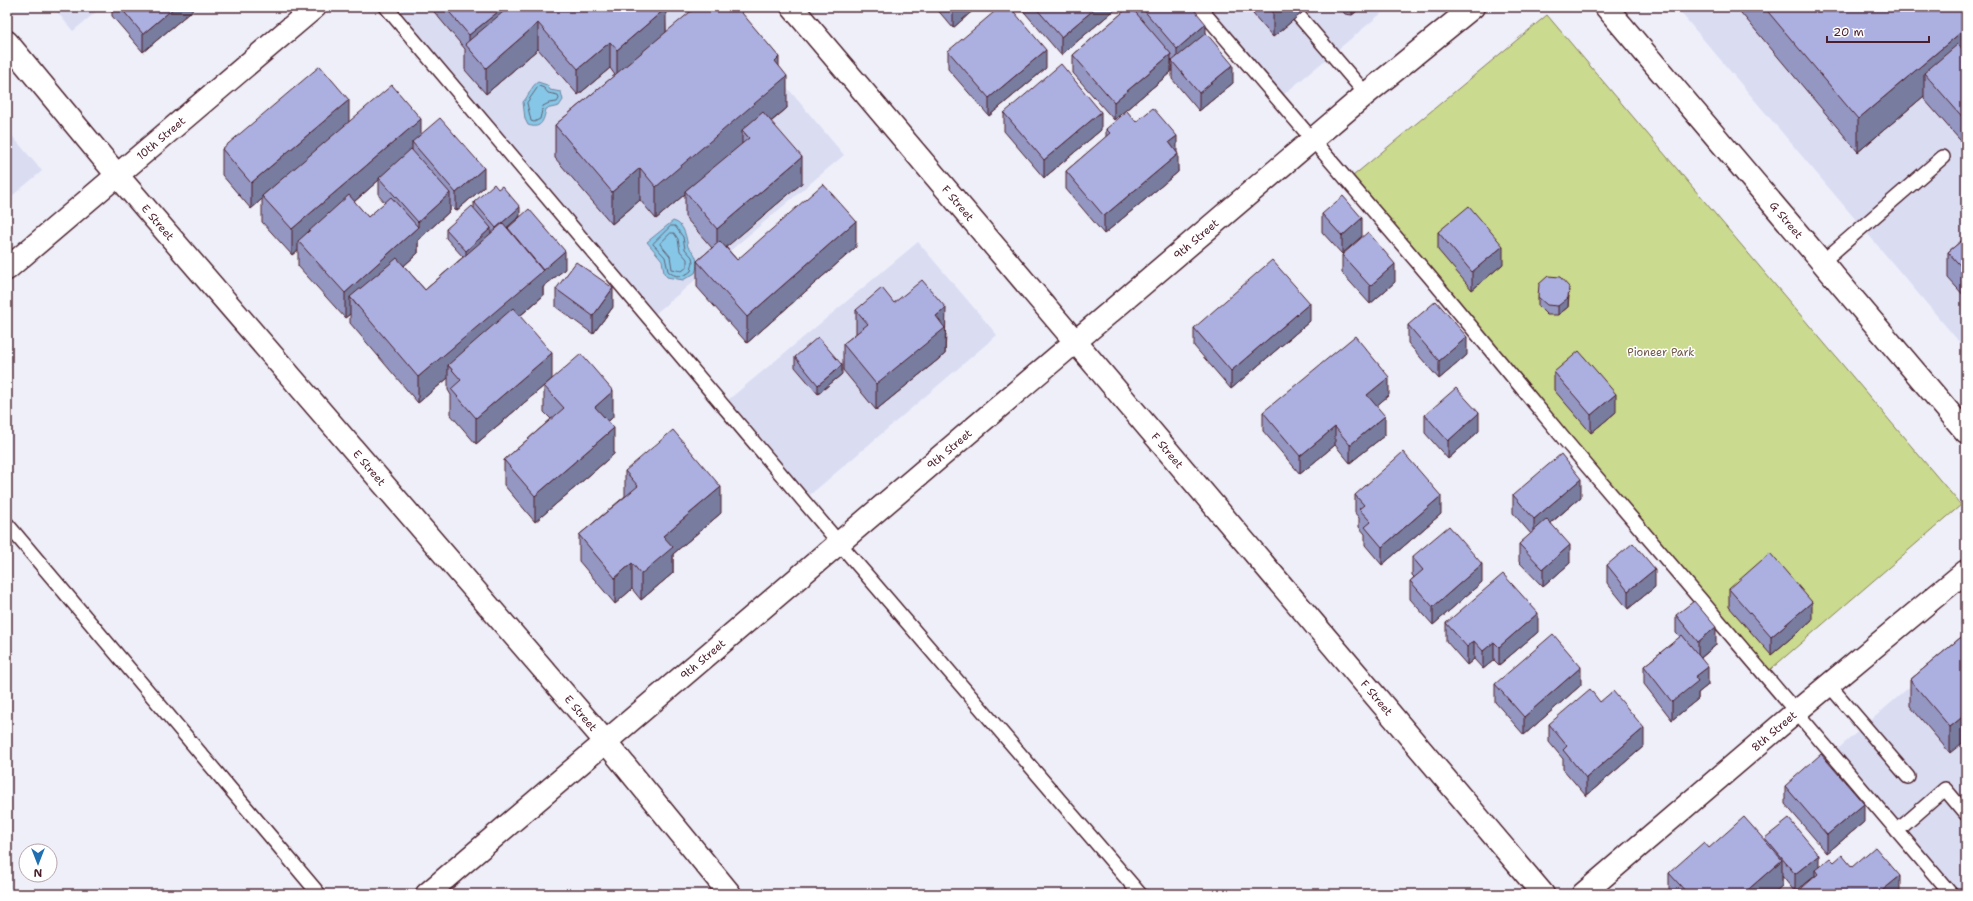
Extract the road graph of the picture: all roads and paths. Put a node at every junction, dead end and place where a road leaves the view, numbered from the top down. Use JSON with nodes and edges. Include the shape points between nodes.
{"nodes":[{"id":1,"x":315,"y":7,"type":"edge"},
{"id":2,"x":386,"y":7,"type":"edge"},
{"id":3,"x":792,"y":7,"type":"edge"},
{"id":4,"x":1199,"y":7,"type":"edge"},
{"id":5,"x":1473,"y":7,"type":"edge"},
{"id":6,"x":1606,"y":7,"type":"edge"},
{"id":7,"x":1299,"y":16,"type":"dead end"},
{"id":8,"x":7,"y":42,"type":"edge"},
{"id":9,"x":1366,"y":94,"type":"junction"},
{"id":10,"x":1312,"y":141,"type":"junction"},
{"id":11,"x":1943,"y":157,"type":"dead end"},
{"id":12,"x":117,"y":175,"type":"junction"},
{"id":13,"x":1822,"y":262,"type":"junction"},
{"id":14,"x":7,"y":269,"type":"edge"},
{"id":15,"x":1076,"y":342,"type":"junction"},
{"id":16,"x":1966,"y":432,"type":"edge"},
{"id":17,"x":7,"y":524,"type":"edge"},
{"id":18,"x":840,"y":544,"type":"junction"},
{"id":19,"x":1966,"y":571,"type":"edge"},
{"id":20,"x":1829,"y":685,"type":"junction"},
{"id":21,"x":1796,"y":712,"type":"junction"},
{"id":22,"x":605,"y":741,"type":"junction"},
{"id":23,"x":1908,"y":777,"type":"dead end"},
{"id":24,"x":1966,"y":814,"type":"edge"},
{"id":25,"x":1897,"y":831,"type":"junction"},
{"id":26,"x":319,"y":894,"type":"edge"},
{"id":27,"x":427,"y":894,"type":"edge"},
{"id":28,"x":730,"y":894,"type":"edge"},
{"id":29,"x":1140,"y":894,"type":"edge"},
{"id":30,"x":1543,"y":894,"type":"edge"},
{"id":31,"x":1583,"y":894,"type":"edge"},
{"id":32,"x":1951,"y":894,"type":"edge"}],
"edges":[{"from":1,"to":12,"type":"street","name":"10th Street"},
{"from":2,"to":18,"type":"lane"},
{"from":3,"to":15,"type":"street","name":"F Street"},
{"from":4,"to":10,"type":"lane"},
{"from":5,"to":9,"type":"street","name":"9th Street"},
{"from":6,"to":13,"type":"street","name":"G Street"},
{"from":7,"to":9,"type":"lane"},
{"from":8,"to":12,"type":"street","name":"E Street"},
{"from":9,"to":10,"type":"street","name":"9th Street"},
{"from":10,"to":15,"type":"street","name":"9th Street"},
{"from":10,"to":21,"type":"lane","via":[[1430,277]]},
{"from":11,"to":13,"type":"lane"},
{"from":12,"to":14,"type":"street","name":"10th Street"},
{"from":12,"to":22,"type":"street","name":"E Street"},
{"from":13,"to":16,"type":"street","name":"G Street"},
{"from":15,"to":18,"type":"street","name":"9th Street"},
{"from":15,"to":30,"type":"street","name":"F Street"},
{"from":17,"to":26,"type":"lane"},
{"from":18,"to":22,"type":"street","name":"9th Street"},
{"from":18,"to":29,"type":"lane"},
{"from":19,"to":20,"type":"street","name":"8th Street"},
{"from":20,"to":21,"type":"street","name":"8th Street"},
{"from":20,"to":23,"type":"lane"},
{"from":21,"to":25,"type":"lane"},
{"from":21,"to":31,"type":"street","name":"8th Street"},
{"from":22,"to":27,"type":"street","name":"9th Street"},
{"from":22,"to":28,"type":"street","name":"E Street"},
{"from":24,"to":25,"type":"lane","via":[[1945,790]]},
{"from":25,"to":32,"type":"lane"}]}
